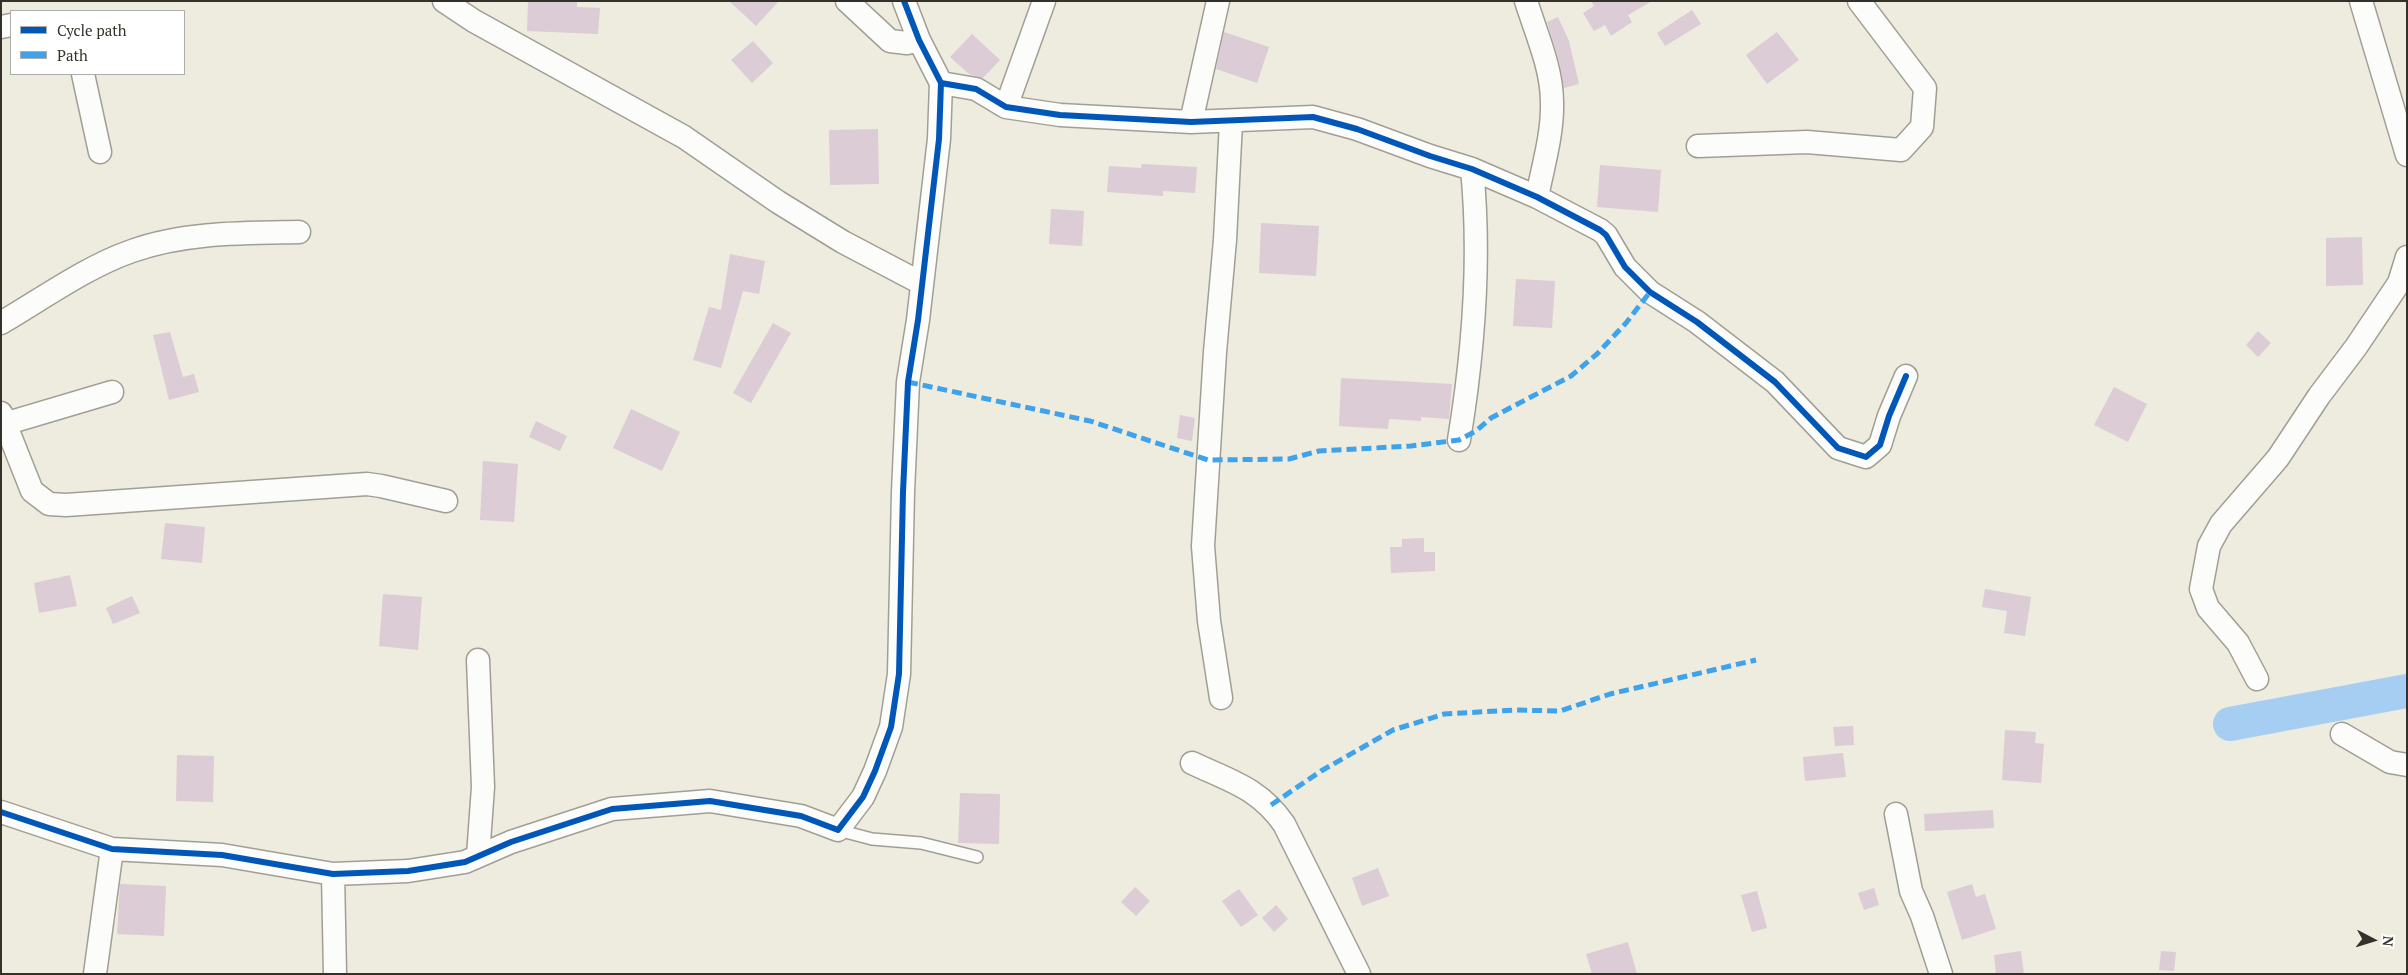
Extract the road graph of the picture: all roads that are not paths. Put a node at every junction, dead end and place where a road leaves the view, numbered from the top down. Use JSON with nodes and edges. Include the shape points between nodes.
{"nodes":[{"id":1,"x":848,"y":1,"type":"edge"},
{"id":2,"x":904,"y":1,"type":"edge"},
{"id":3,"x":1044,"y":1,"type":"edge"},
{"id":4,"x":1218,"y":1,"type":"edge"},
{"id":5,"x":1526,"y":1,"type":"edge"},
{"id":6,"x":1859,"y":1,"type":"edge"},
{"id":7,"x":2361,"y":1,"type":"edge"},
{"id":8,"x":454,"y":4,"type":"edge"},
{"id":9,"x":919,"y":40,"type":"junction"},
{"id":10,"x":83,"y":75,"type":"edge"},
{"id":11,"x":941,"y":83,"type":"junction"},
{"id":12,"x":1006,"y":107,"type":"junction"},
{"id":13,"x":1191,"y":122,"type":"junction"},
{"id":14,"x":1231,"y":122,"type":"junction"},
{"id":15,"x":1698,"y":146,"type":"dead end"},
{"id":16,"x":100,"y":152,"type":"dead end"},
{"id":17,"x":2407,"y":156,"type":"edge"},
{"id":18,"x":1472,"y":169,"type":"junction"},
{"id":19,"x":1537,"y":197,"type":"junction"},
{"id":20,"x":299,"y":232,"type":"dead end"},
{"id":21,"x":2407,"y":257,"type":"edge"},
{"id":22,"x":921,"y":283,"type":"junction"},
{"id":23,"x":1,"y":323,"type":"edge"},
{"id":24,"x":1906,"y":376,"type":"dead end"},
{"id":25,"x":112,"y":392,"type":"dead end"},
{"id":26,"x":3,"y":421,"type":"edge"},
{"id":27,"x":1459,"y":440,"type":"dead end"},
{"id":28,"x":446,"y":501,"type":"dead end"},
{"id":29,"x":478,"y":660,"type":"dead end"},
{"id":30,"x":2257,"y":679,"type":"dead end"},
{"id":31,"x":1221,"y":698,"type":"dead end"},
{"id":32,"x":2342,"y":734,"type":"dead end"},
{"id":33,"x":1192,"y":763,"type":"dead end"},
{"id":34,"x":2407,"y":765,"type":"edge"},
{"id":35,"x":1,"y":812,"type":"edge"},
{"id":36,"x":1896,"y":814,"type":"dead end"},
{"id":37,"x":838,"y":830,"type":"junction"},
{"id":38,"x":112,"y":849,"type":"junction"},
{"id":39,"x":478,"y":856,"type":"junction"},
{"id":40,"x":977,"y":857,"type":"dead end"},
{"id":41,"x":333,"y":874,"type":"junction"},
{"id":42,"x":95,"y":974,"type":"edge"},
{"id":43,"x":335,"y":974,"type":"edge"},
{"id":44,"x":1359,"y":974,"type":"edge"},
{"id":45,"x":1941,"y":974,"type":"edge"}],
"edges":[{"from":1,"to":9,"type":"street","via":[[890,41],[907,43]]},
{"from":2,"to":9,"type":"street"},
{"from":3,"to":12,"type":"street"},
{"from":4,"to":13,"type":"street"},
{"from":5,"to":19,"type":"street","via":[[1549,76],[1552,101],[1549,137]]},
{"from":6,"to":15,"type":"street","via":[[1925,88],[1922,127],[1901,150],[1807,142]]},
{"from":7,"to":17,"type":"street"},
{"from":8,"to":22,"type":"street","via":[[684,137],[835,237]]},
{"from":9,"to":11,"type":"street"},
{"from":10,"to":16,"type":"street"},
{"from":11,"to":12,"type":"street","via":[[976,89]]},
{"from":11,"to":22,"type":"street","via":[[939,139]]},
{"from":12,"to":13,"type":"street","via":[[1060,115]]},
{"from":13,"to":14,"type":"street"},
{"from":14,"to":18,"type":"street","via":[[1313,118],[1357,129]]},
{"from":14,"to":31,"type":"street","via":[[1226,240],[1215,352],[1203,546],[1209,621]]},
{"from":18,"to":19,"type":"street"},
{"from":18,"to":27,"type":"street","via":[[1477,234],[1476,299]]},
{"from":19,"to":24,"type":"street","via":[[1606,234],[1625,267],[1650,292],[1697,322],[1775,382],[1838,448],[1866,457],[1880,445]]},
{"from":20,"to":23,"type":"street","via":[[227,234],[132,250],[108,260]]},
{"from":21,"to":30,"type":"street","via":[[2399,283],[2356,347],[2278,458],[2221,524],[2209,546],[2201,589],[2208,608],[2238,643]]},
{"from":22,"to":37,"type":"street","via":[[908,382],[897,692],[891,727],[875,771],[863,797]]},
{"from":25,"to":26,"type":"street"},
{"from":26,"to":28,"type":"street","via":[[32,491],[49,504],[367,484]]},
{"from":29,"to":39,"type":"street","via":[[483,787]]},
{"from":32,"to":34,"type":"street","via":[[2390,762]]},
{"from":33,"to":44,"type":"street","via":[[1253,791],[1271,805],[1284,824]]},
{"from":35,"to":38,"type":"street"},
{"from":36,"to":45,"type":"street","via":[[1911,891]]},
{"from":37,"to":39,"type":"street","via":[[801,816],[710,801],[612,809]]},
{"from":37,"to":40,"type":"lane","via":[[872,840],[921,843]]},
{"from":38,"to":41,"type":"street","via":[[222,855]]},
{"from":38,"to":42,"type":"street"},
{"from":39,"to":41,"type":"street","via":[[465,862],[408,871]]},
{"from":41,"to":43,"type":"street"}]}
